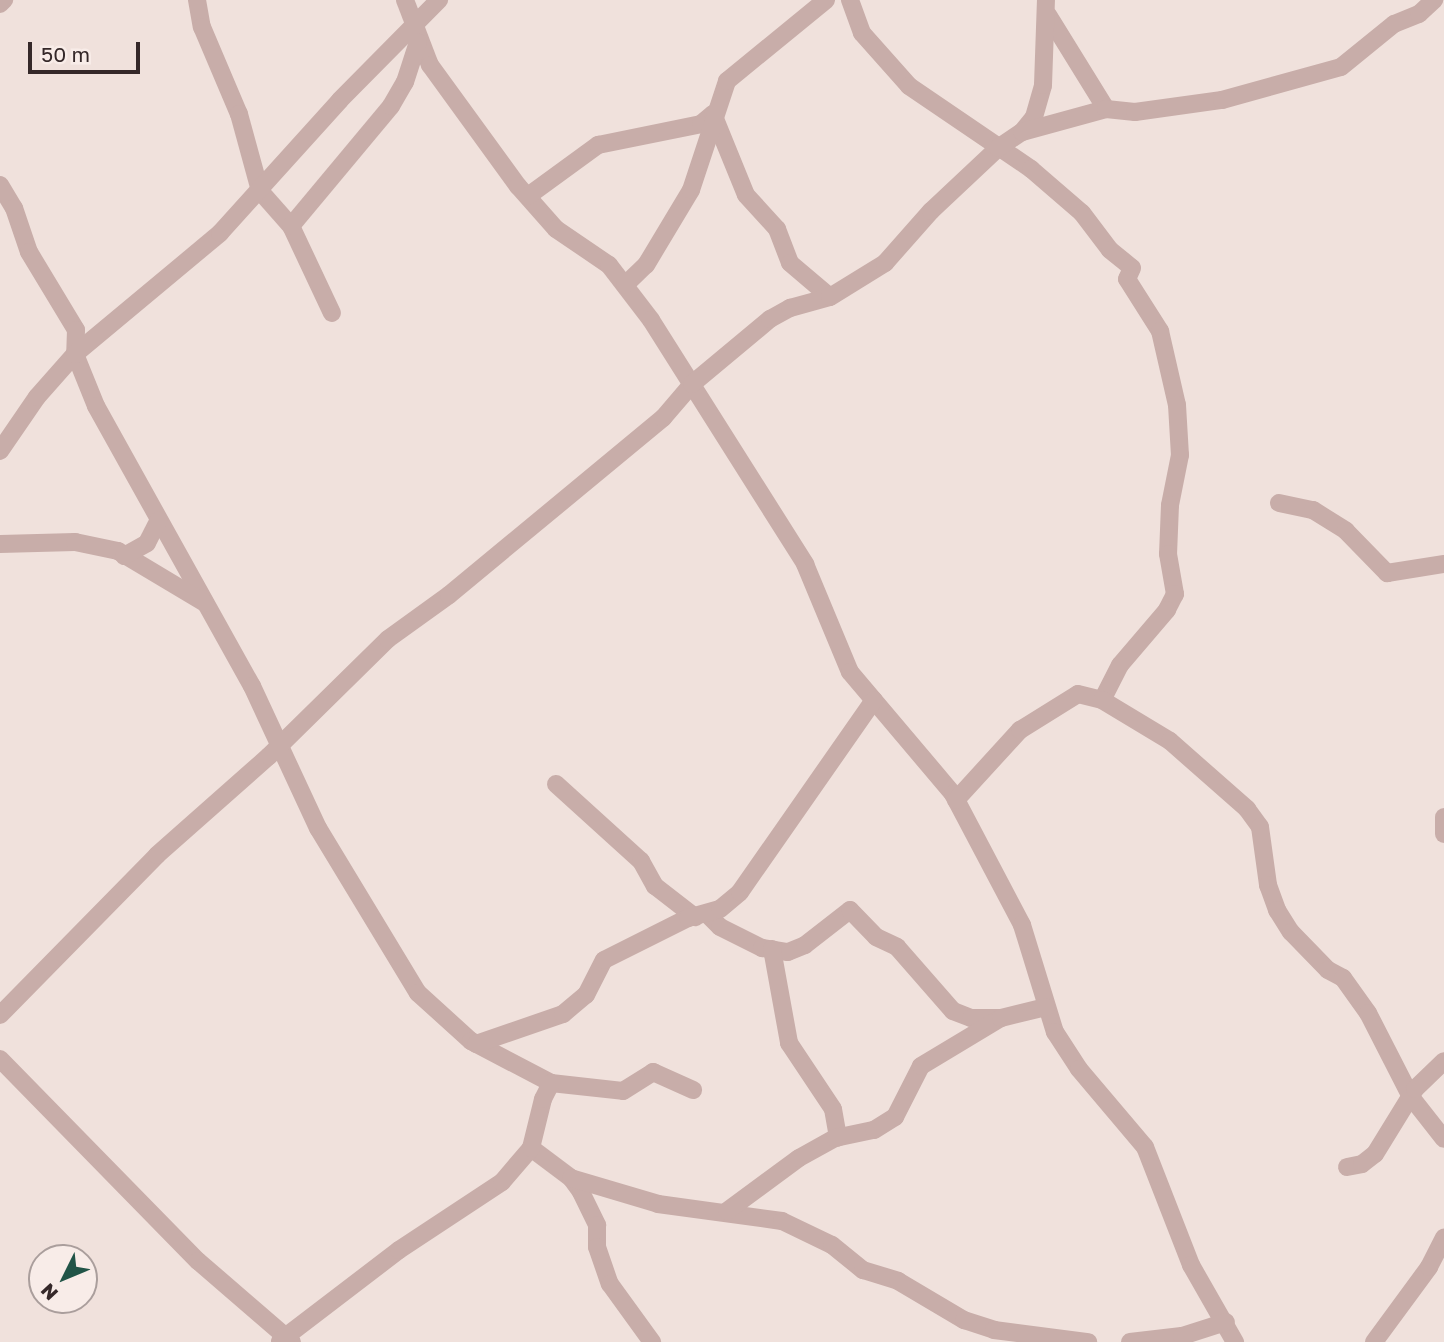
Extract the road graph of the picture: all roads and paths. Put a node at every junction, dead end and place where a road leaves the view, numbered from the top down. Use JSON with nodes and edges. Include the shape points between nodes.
{"nodes":[{"id":1,"x":4,"y":0,"type":"edge"},
{"id":2,"x":197,"y":0,"type":"edge"},
{"id":3,"x":405,"y":0,"type":"edge"},
{"id":4,"x":439,"y":0,"type":"edge"},
{"id":5,"x":826,"y":0,"type":"edge"},
{"id":6,"x":850,"y":0,"type":"edge"},
{"id":7,"x":0,"y":4,"type":"edge"},
{"id":8,"x":1435,"y":5,"type":"edge"},
{"id":9,"x":1047,"y":7,"type":"edge"},
{"id":10,"x":415,"y":33,"type":"junction"},
{"id":11,"x":1106,"y":109,"type":"junction"},
{"id":12,"x":713,"y":114,"type":"junction"},
{"id":13,"x":1022,"y":132,"type":"junction"},
{"id":14,"x":998,"y":148,"type":"junction"},
{"id":15,"x":0,"y":185,"type":"edge"},
{"id":16,"x":260,"y":191,"type":"junction"},
{"id":17,"x":528,"y":196,"type":"junction"},
{"id":18,"x":291,"y":226,"type":"junction"},
{"id":19,"x":625,"y":285,"type":"junction"},
{"id":20,"x":830,"y":297,"type":"junction"},
{"id":21,"x":332,"y":313,"type":"dead end"},
{"id":22,"x":75,"y":354,"type":"junction"},
{"id":23,"x":692,"y":384,"type":"junction"},
{"id":24,"x":0,"y":451,"type":"edge"},
{"id":25,"x":1279,"y":503,"type":"dead end"},
{"id":26,"x":158,"y":521,"type":"junction"},
{"id":27,"x":0,"y":544,"type":"edge"},
{"id":28,"x":124,"y":556,"type":"junction"},
{"id":29,"x":1444,"y":564,"type":"edge"},
{"id":30,"x":205,"y":603,"type":"junction"},
{"id":31,"x":1102,"y":699,"type":"junction"},
{"id":32,"x":874,"y":700,"type":"junction"},
{"id":33,"x":279,"y":746,"type":"junction"},
{"id":34,"x":556,"y":784,"type":"dead end"},
{"id":35,"x":956,"y":800,"type":"junction"},
{"id":36,"x":1444,"y":817,"type":"edge"},
{"id":37,"x":1444,"y":834,"type":"edge"},
{"id":38,"x":701,"y":916,"type":"junction"},
{"id":39,"x":772,"y":949,"type":"junction"},
{"id":40,"x":1046,"y":1007,"type":"junction"},
{"id":41,"x":0,"y":1015,"type":"edge"},
{"id":42,"x":1001,"y":1018,"type":"junction"},
{"id":43,"x":476,"y":1044,"type":"junction"},
{"id":44,"x":0,"y":1059,"type":"edge"},
{"id":45,"x":1444,"y":1061,"type":"edge"},
{"id":46,"x":551,"y":1083,"type":"junction"},
{"id":47,"x":693,"y":1090,"type":"dead end"},
{"id":48,"x":1411,"y":1097,"type":"junction"},
{"id":49,"x":838,"y":1138,"type":"junction"},
{"id":50,"x":1444,"y":1139,"type":"edge"},
{"id":51,"x":531,"y":1148,"type":"junction"},
{"id":52,"x":1348,"y":1167,"type":"dead end"},
{"id":53,"x":571,"y":1178,"type":"junction"},
{"id":54,"x":727,"y":1211,"type":"junction"},
{"id":55,"x":1444,"y":1238,"type":"edge"},
{"id":56,"x":1226,"y":1322,"type":"junction"},
{"id":57,"x":286,"y":1340,"type":"edge"},
{"id":58,"x":652,"y":1342,"type":"edge"},
{"id":59,"x":1088,"y":1342,"type":"edge"},
{"id":60,"x":1130,"y":1342,"type":"edge"},
{"id":61,"x":1235,"y":1342,"type":"edge"},
{"id":62,"x":1374,"y":1342,"type":"edge"}],
"edges":[{"from":1,"to":7,"type":"street"},
{"from":2,"to":16,"type":"street","via":[[202,27],[239,114]]},
{"from":3,"to":10,"type":"street"},
{"from":4,"to":10,"type":"street"},
{"from":5,"to":12,"type":"street","via":[[727,81]]},
{"from":6,"to":14,"type":"street","via":[[862,33],[909,86]]},
{"from":8,"to":11,"type":"street","via":[[1394,24],[1341,67],[1222,100],[1135,112]]},
{"from":9,"to":11,"type":"street"},
{"from":9,"to":13,"type":"street","via":[[1039,102]]},
{"from":10,"to":16,"type":"street"},
{"from":10,"to":17,"type":"street","via":[[436,74]]},
{"from":10,"to":18,"type":"street","via":[[405,82],[391,106]]},
{"from":11,"to":13,"type":"street"},
{"from":12,"to":17,"type":"street","via":[[701,124],[598,145]]},
{"from":12,"to":19,"type":"street","via":[[691,190],[646,265]]},
{"from":12,"to":20,"type":"street","via":[[746,195],[777,229],[790,263]]},
{"from":13,"to":14,"type":"street"},
{"from":14,"to":20,"type":"street","via":[[931,211],[885,263]]},
{"from":14,"to":31,"type":"street","via":[[1031,169],[1082,213],[1110,250],[1132,268],[1127,279],[1160,331],[1173,380],[1180,467],[1169,517],[1173,601],[1120,664]]},
{"from":15,"to":22,"type":"street","via":[[14,208],[29,252],[76,330]]},
{"from":16,"to":18,"type":"street"},
{"from":16,"to":22,"type":"street","via":[[211,241]]},
{"from":17,"to":19,"type":"street","via":[[556,229],[594,252]]},
{"from":18,"to":21,"type":"street"},
{"from":19,"to":23,"type":"street"},
{"from":20,"to":23,"type":"street","via":[[770,319]]},
{"from":22,"to":24,"type":"street","via":[[37,397]]},
{"from":22,"to":26,"type":"street","via":[[96,406],[119,440]]},
{"from":23,"to":32,"type":"street","via":[[805,564],[838,649]]},
{"from":23,"to":33,"type":"street","via":[[663,418],[449,595],[388,639]]},
{"from":25,"to":29,"type":"street","via":[[1313,510],[1346,531],[1387,573]]},
{"from":26,"to":28,"type":"street","via":[[147,543]]},
{"from":26,"to":30,"type":"street"},
{"from":27,"to":28,"type":"street","via":[[75,542]]},
{"from":28,"to":30,"type":"street"},
{"from":30,"to":33,"type":"street"},
{"from":31,"to":35,"type":"street","via":[[1078,694],[1020,730]]},
{"from":31,"to":48,"type":"street","via":[[1170,741],[1247,809],[1265,841],[1268,886],[1277,910],[1291,932],[1328,970],[1343,978],[1368,1013]]},
{"from":32,"to":35,"type":"street"},
{"from":32,"to":38,"type":"street","via":[[740,891]]},
{"from":33,"to":41,"type":"street","via":[[157,855]]},
{"from":33,"to":43,"type":"street","via":[[318,828],[418,993]]},
{"from":34,"to":38,"type":"street","via":[[641,861],[655,886]]},
{"from":35,"to":40,"type":"street","via":[[1022,925]]},
{"from":36,"to":37,"type":"street"},
{"from":38,"to":39,"type":"street"},
{"from":38,"to":43,"type":"street","via":[[604,960],[586,995],[563,1014]]},
{"from":39,"to":42,"type":"street","via":[[788,952],[805,945],[850,909],[876,937],[897,947],[953,1011],[971,1018]]},
{"from":39,"to":49,"type":"street","via":[[789,1043],[833,1108]]},
{"from":40,"to":42,"type":"street"},
{"from":40,"to":56,"type":"street","via":[[1055,1032],[1079,1069],[1145,1147],[1191,1265]]},
{"from":42,"to":49,"type":"street","via":[[921,1066],[895,1117],[874,1130]]},
{"from":43,"to":46,"type":"street"},
{"from":44,"to":57,"type":"street","via":[[198,1261]]},
{"from":45,"to":48,"type":"street","via":[[1427,1074]]},
{"from":46,"to":47,"type":"street","via":[[623,1091],[653,1072]]},
{"from":46,"to":51,"type":"street","via":[[542,1099]]},
{"from":48,"to":50,"type":"street"},
{"from":48,"to":52,"type":"street","via":[[1375,1154]]},
{"from":49,"to":54,"type":"street","via":[[799,1158]]},
{"from":51,"to":53,"type":"street"},
{"from":51,"to":57,"type":"street","via":[[480,1200],[400,1250]]},
{"from":53,"to":54,"type":"street","via":[[658,1204]]},
{"from":53,"to":58,"type":"street","via":[[597,1225],[597,1247],[610,1284]]},
{"from":54,"to":59,"type":"street","via":[[796,1228],[832,1245],[863,1270],[898,1281],[964,1320],[994,1330]]},
{"from":55,"to":62,"type":"street","via":[[1429,1267]]},
{"from":56,"to":60,"type":"street","via":[[1182,1336]]},
{"from":56,"to":61,"type":"street"}]}
